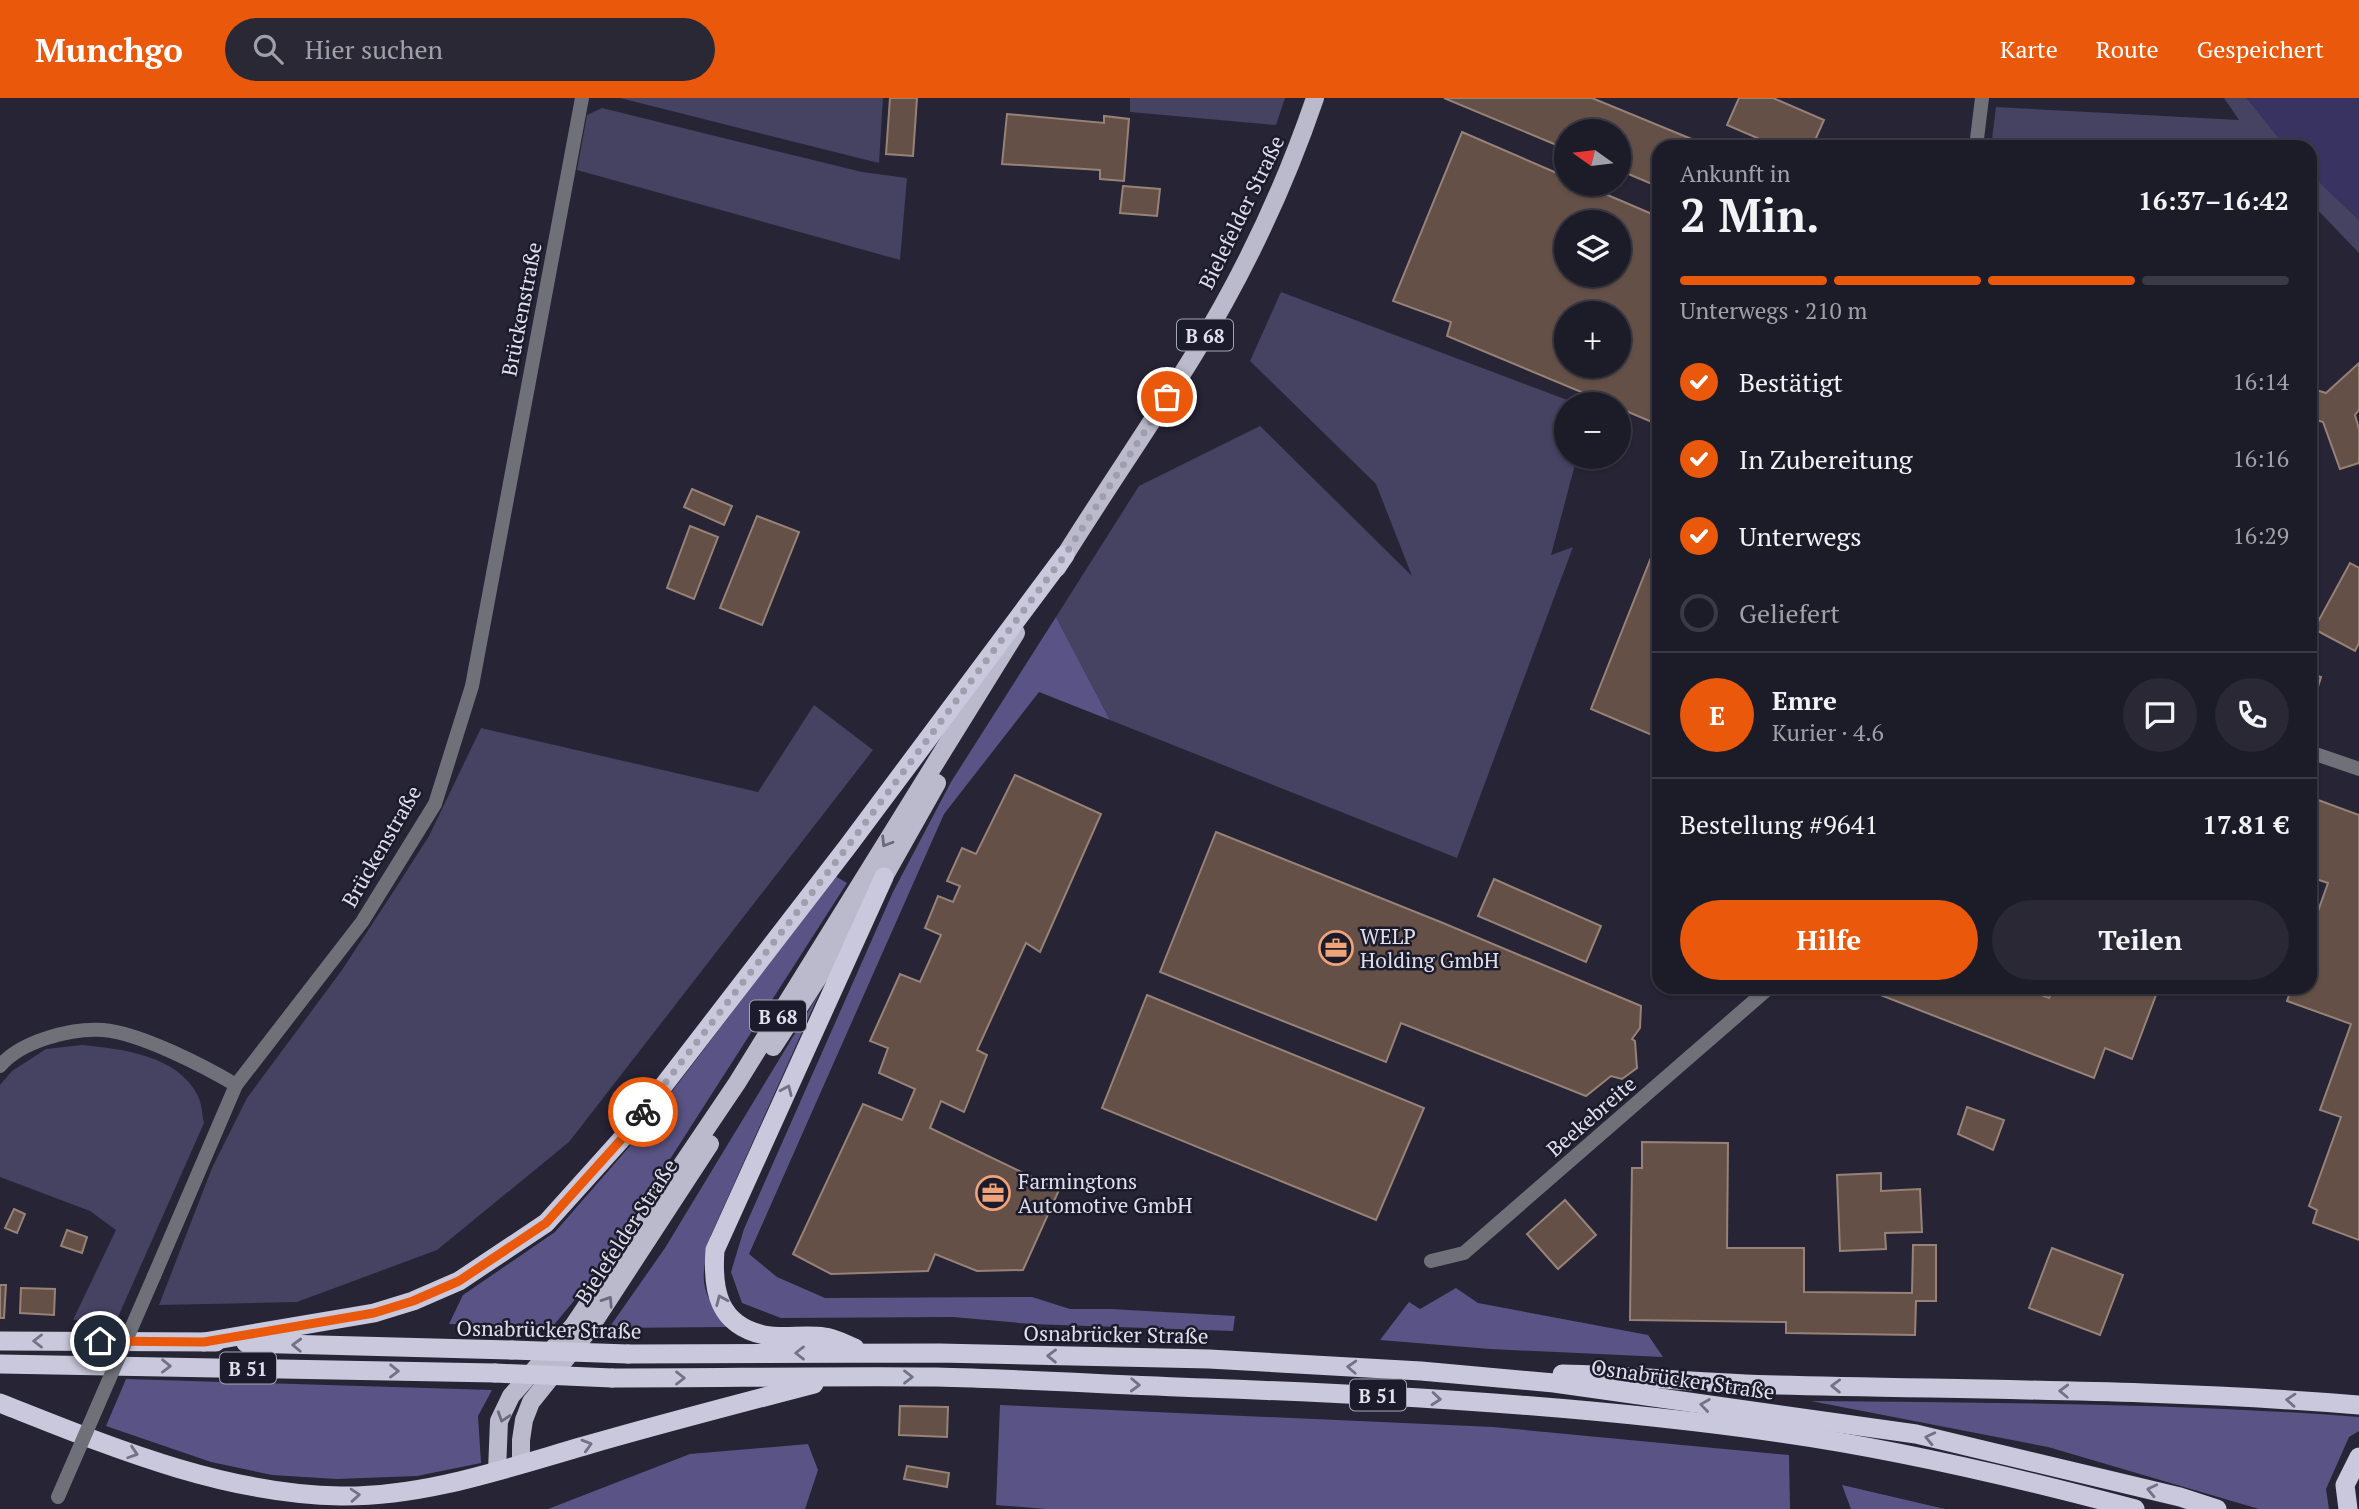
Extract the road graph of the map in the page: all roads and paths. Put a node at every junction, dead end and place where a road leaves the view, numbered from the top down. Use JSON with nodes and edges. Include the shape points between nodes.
{"nodes":[{"id":1,"x":582,"y":98,"type":"edge"},
{"id":2,"x":1315,"y":98,"type":"edge"},
{"id":3,"x":1982,"y":98,"type":"edge"},
{"id":4,"x":1977,"y":140,"type":"edge"},
{"id":5,"x":1065,"y":555,"type":"junction"},
{"id":6,"x":2317,"y":754,"type":"edge"},
{"id":7,"x":2359,"y":767,"type":"edge"},
{"id":8,"x":884,"y":877,"type":"junction"},
{"id":9,"x":1762,"y":994,"type":"edge"},
{"id":10,"x":0,"y":1066,"type":"edge"},
{"id":11,"x":236,"y":1085,"type":"junction"},
{"id":12,"x":1431,"y":1261,"type":"dead end"},
{"id":13,"x":0,"y":1341,"type":"edge"},
{"id":14,"x":204,"y":1342,"type":"junction"},
{"id":15,"x":869,"y":1353,"type":"junction"},
{"id":16,"x":0,"y":1364,"type":"edge"},
{"id":17,"x":1421,"y":1371,"type":"junction"},
{"id":18,"x":840,"y":1377,"type":"junction"},
{"id":19,"x":0,"y":1403,"type":"edge"},
{"id":20,"x":2359,"y":1405,"type":"edge"},
{"id":21,"x":2359,"y":1457,"type":"edge"},
{"id":22,"x":521,"y":1464,"type":"junction"},
{"id":23,"x":497,"y":1471,"type":"junction"},
{"id":24,"x":55,"y":1503,"type":"edge"},
{"id":25,"x":2135,"y":1509,"type":"edge"},
{"id":26,"x":2217,"y":1509,"type":"edge"},
{"id":27,"x":2348,"y":1509,"type":"edge"}],
"edges":[{"from":1,"to":11,"type":"street","name":"Brückenstraße","via":[[472,686],[435,804],[362,922]]},
{"from":2,"to":5,"type":"main road","name":"Bielefelder Straße","number":"B 68","via":[[1253,248],[1196,352]]},
{"from":3,"to":4,"type":"street"},
{"from":5,"to":8,"type":"main road","name":"Bielefelder Straße","number":"B 68"},
{"from":5,"to":14,"type":"highway","number":"B 68","via":[[635,1122],[546,1223],[459,1281],[413,1301],[374,1313]]},
{"from":5,"to":23,"type":"main road","name":"Bielefelder Straße","number":"B 68","one_way":true,"via":[[737,1083],[573,1326],[511,1396],[499,1421]]},
{"from":6,"to":7,"type":"street"},
{"from":15,"to":8,"type":"highway","number":"B 68","one_way":true,"via":[[826,1337],[764,1335],[741,1327],[721,1306],[713,1277],[715,1250]]},
{"from":22,"to":8,"type":"main road","name":"Bielefelder Straße","number":"B 68","one_way":true,"via":[[521,1440],[531,1402],[588,1331]]},
{"from":9,"to":12,"type":"street","name":"Beekebreite","via":[[1464,1253]]},
{"from":10,"to":11,"type":"street","via":[[37,1039],[103,1030],[145,1041]]},
{"from":11,"to":24,"type":"street","name":"Brückenstraße","bridge":true},
{"from":14,"to":13,"type":"highway","name":"Osnabrücker Straße","number":"B 51","one_way":true},
{"from":15,"to":14,"type":"highway","name":"Osnabrücker Straße","number":"B 51","one_way":true,"bridge":true,"via":[[628,1354]]},
{"from":17,"to":15,"type":"highway","name":"Osnabrücker Straße","number":"B 51","one_way":true,"via":[[1209,1359]]},
{"from":16,"to":18,"type":"highway","name":"Osnabrücker Straße","number":"B 51","one_way":true,"bridge":true,"via":[[612,1378]]},
{"from":20,"to":17,"type":"highway","one_way":true},
{"from":26,"to":17,"type":"highway","name":"Osnabrücker Straße","number":"B 51","one_way":true,"via":[[1916,1434],[1554,1384]]},
{"from":22,"to":18,"type":"highway","one_way":true},
{"from":18,"to":25,"type":"highway","name":"Osnabrücker Straße","number":"B 51","one_way":true,"via":[[1305,1391],[1611,1414],[1781,1433],[1890,1452]]},
{"from":19,"to":23,"type":"highway","one_way":true,"via":[[124,1450],[269,1490],[342,1496],[425,1490]]},
{"from":21,"to":27,"type":"highway","via":[[2345,1485]]},
{"from":22,"to":23,"type":"highway"}]}
